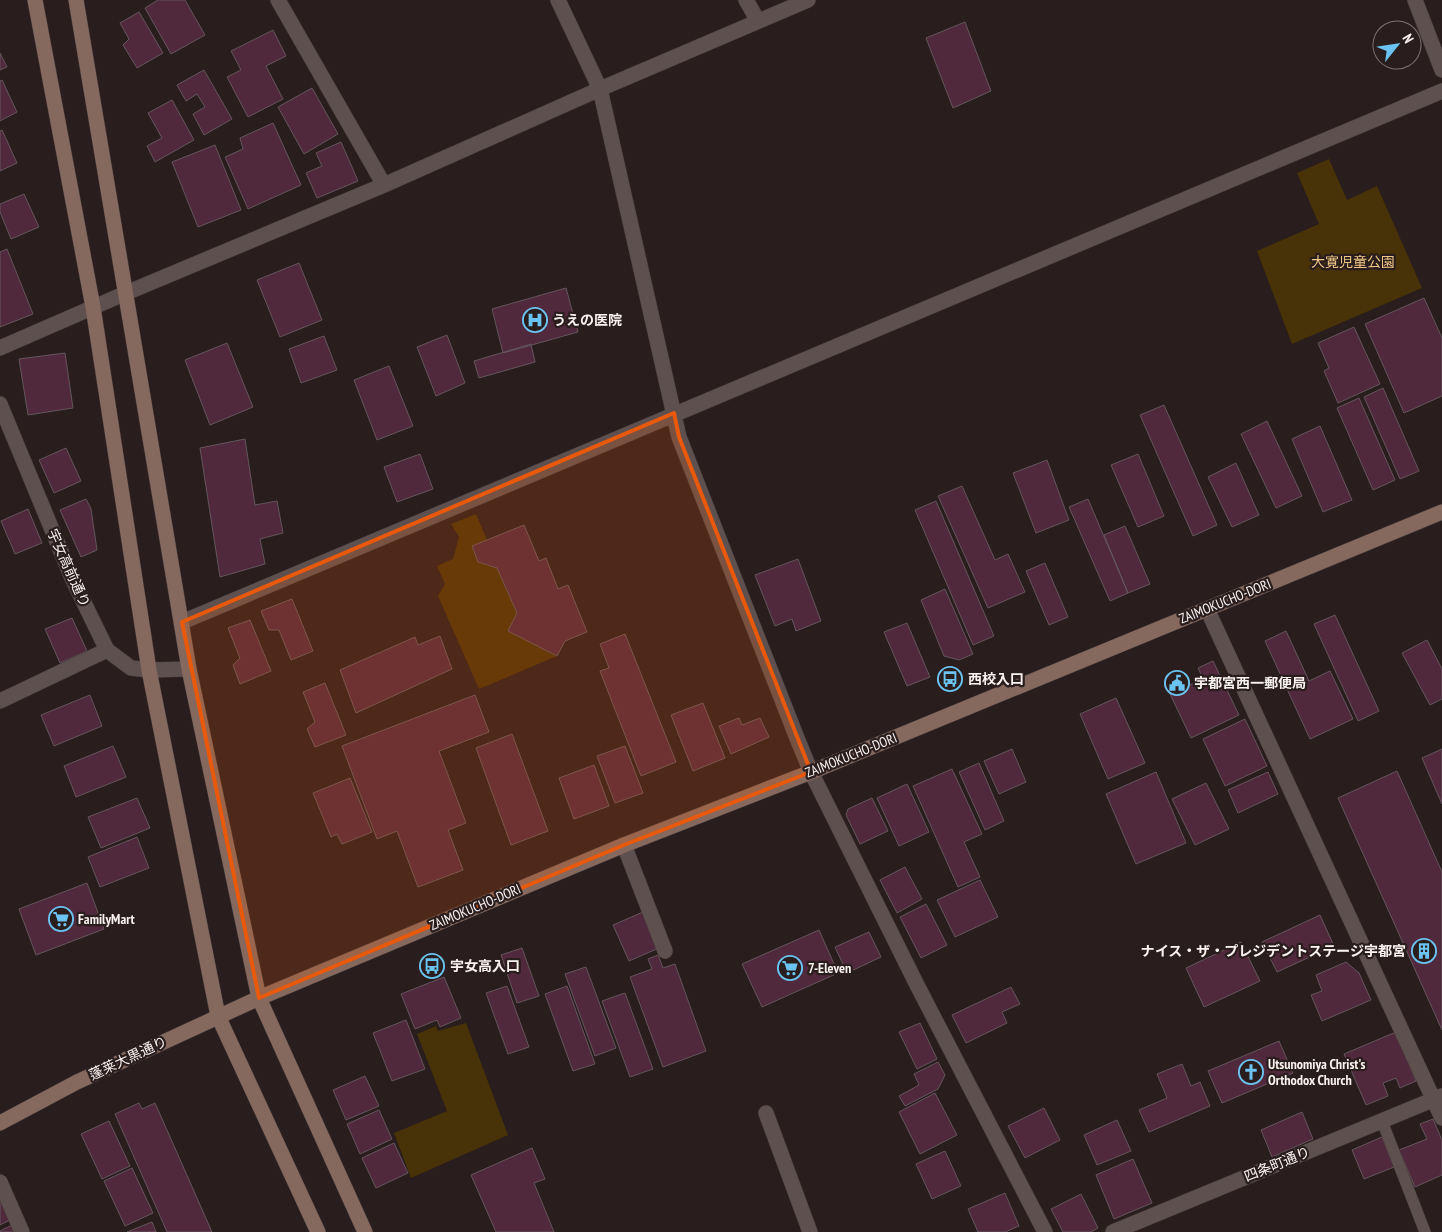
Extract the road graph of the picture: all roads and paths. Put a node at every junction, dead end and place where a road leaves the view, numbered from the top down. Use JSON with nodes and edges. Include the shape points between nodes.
{"nodes":[{"id":1,"x":35,"y":0,"type":"edge"},
{"id":2,"x":76,"y":0,"type":"edge"},
{"id":3,"x":278,"y":0,"type":"edge"},
{"id":4,"x":558,"y":0,"type":"edge"},
{"id":5,"x":746,"y":0,"type":"edge"},
{"id":6,"x":808,"y":0,"type":"edge"},
{"id":7,"x":1415,"y":0,"type":"edge"},
{"id":8,"x":758,"y":21,"type":"junction"},
{"id":9,"x":1442,"y":70,"type":"edge"},
{"id":10,"x":600,"y":90,"type":"junction"},
{"id":11,"x":1442,"y":91,"type":"edge"},
{"id":12,"x":384,"y":185,"type":"junction"},
{"id":13,"x":126,"y":293,"type":"junction"},
{"id":14,"x":93,"y":307,"type":"junction"},
{"id":15,"x":0,"y":348,"type":"edge"},
{"id":16,"x":0,"y":404,"type":"edge"},
{"id":17,"x":674,"y":413,"type":"junction"},
{"id":18,"x":1442,"y":512,"type":"edge"},
{"id":19,"x":1207,"y":609,"type":"junction"},
{"id":20,"x":182,"y":622,"type":"junction"},
{"id":21,"x":107,"y":650,"type":"junction"},
{"id":22,"x":189,"y":669,"type":"junction"},
{"id":23,"x":149,"y":670,"type":"junction"},
{"id":24,"x":0,"y":701,"type":"edge"},
{"id":25,"x":810,"y":772,"type":"junction"},
{"id":26,"x":624,"y":845,"type":"junction"},
{"id":27,"x":666,"y":951,"type":"dead end"},
{"id":28,"x":259,"y":998,"type":"junction"},
{"id":29,"x":218,"y":1016,"type":"junction"},
{"id":30,"x":1438,"y":1098,"type":"edge"},
{"id":31,"x":766,"y":1113,"type":"dead end"},
{"id":32,"x":1442,"y":1118,"type":"edge"},
{"id":33,"x":1382,"y":1121,"type":"junction"},
{"id":34,"x":0,"y":1123,"type":"edge"},
{"id":35,"x":0,"y":1182,"type":"edge"},
{"id":36,"x":22,"y":1232,"type":"edge"},
{"id":37,"x":318,"y":1232,"type":"edge"},
{"id":38,"x":365,"y":1232,"type":"edge"},
{"id":39,"x":810,"y":1232,"type":"edge"},
{"id":40,"x":1045,"y":1232,"type":"edge"},
{"id":41,"x":1113,"y":1232,"type":"edge"},
{"id":42,"x":1425,"y":1232,"type":"edge"}],
"edges":[{"from":1,"to":14,"type":"street"},
{"from":2,"to":13,"type":"street"},
{"from":3,"to":12,"type":"street"},
{"from":4,"to":10,"type":"street"},
{"from":5,"to":8,"type":"street"},
{"from":6,"to":8,"type":"street"},
{"from":7,"to":9,"type":"street"},
{"from":8,"to":10,"type":"street"},
{"from":10,"to":12,"type":"street"},
{"from":10,"to":17,"type":"street"},
{"from":11,"to":17,"type":"street"},
{"from":12,"to":13,"type":"street"},
{"from":13,"to":14,"type":"street"},
{"from":13,"to":20,"type":"street"},
{"from":14,"to":15,"type":"street"},
{"from":14,"to":23,"type":"street"},
{"from":16,"to":21,"type":"street","name":"宇女高前通り","via":[[72,578]]},
{"from":17,"to":20,"type":"street"},
{"from":17,"to":25,"type":"street","via":[[679,437]]},
{"from":18,"to":19,"type":"street","name":"ZAIMOKUCHO-DORI"},
{"from":19,"to":25,"type":"street","name":"ZAIMOKUCHO-DORI"},
{"from":19,"to":30,"type":"street"},
{"from":20,"to":22,"type":"street"},
{"from":21,"to":23,"type":"street","name":"宇女高前通り","via":[[131,668]]},
{"from":21,"to":24,"type":"street"},
{"from":22,"to":23,"type":"street","name":"宇女高前通り"},
{"from":22,"to":28,"type":"street"},
{"from":23,"to":29,"type":"street"},
{"from":25,"to":26,"type":"street","name":"ZAIMOKUCHO-DORI"},
{"from":25,"to":40,"type":"street"},
{"from":26,"to":27,"type":"street"},
{"from":26,"to":28,"type":"street","name":"ZAIMOKUCHO-DORI"},
{"from":28,"to":29,"type":"street","name":"蓬莱大黒通り"},
{"from":28,"to":38,"type":"street"},
{"from":29,"to":34,"type":"street","name":"蓬莱大黒通り","via":[[77,1082]]},
{"from":29,"to":37,"type":"street"},
{"from":30,"to":32,"type":"street"},
{"from":30,"to":33,"type":"street","name":"四条町通り"},
{"from":31,"to":39,"type":"street"},
{"from":33,"to":41,"type":"street","name":"四条町通り"},
{"from":33,"to":42,"type":"lane"},
{"from":35,"to":36,"type":"street"}]}
